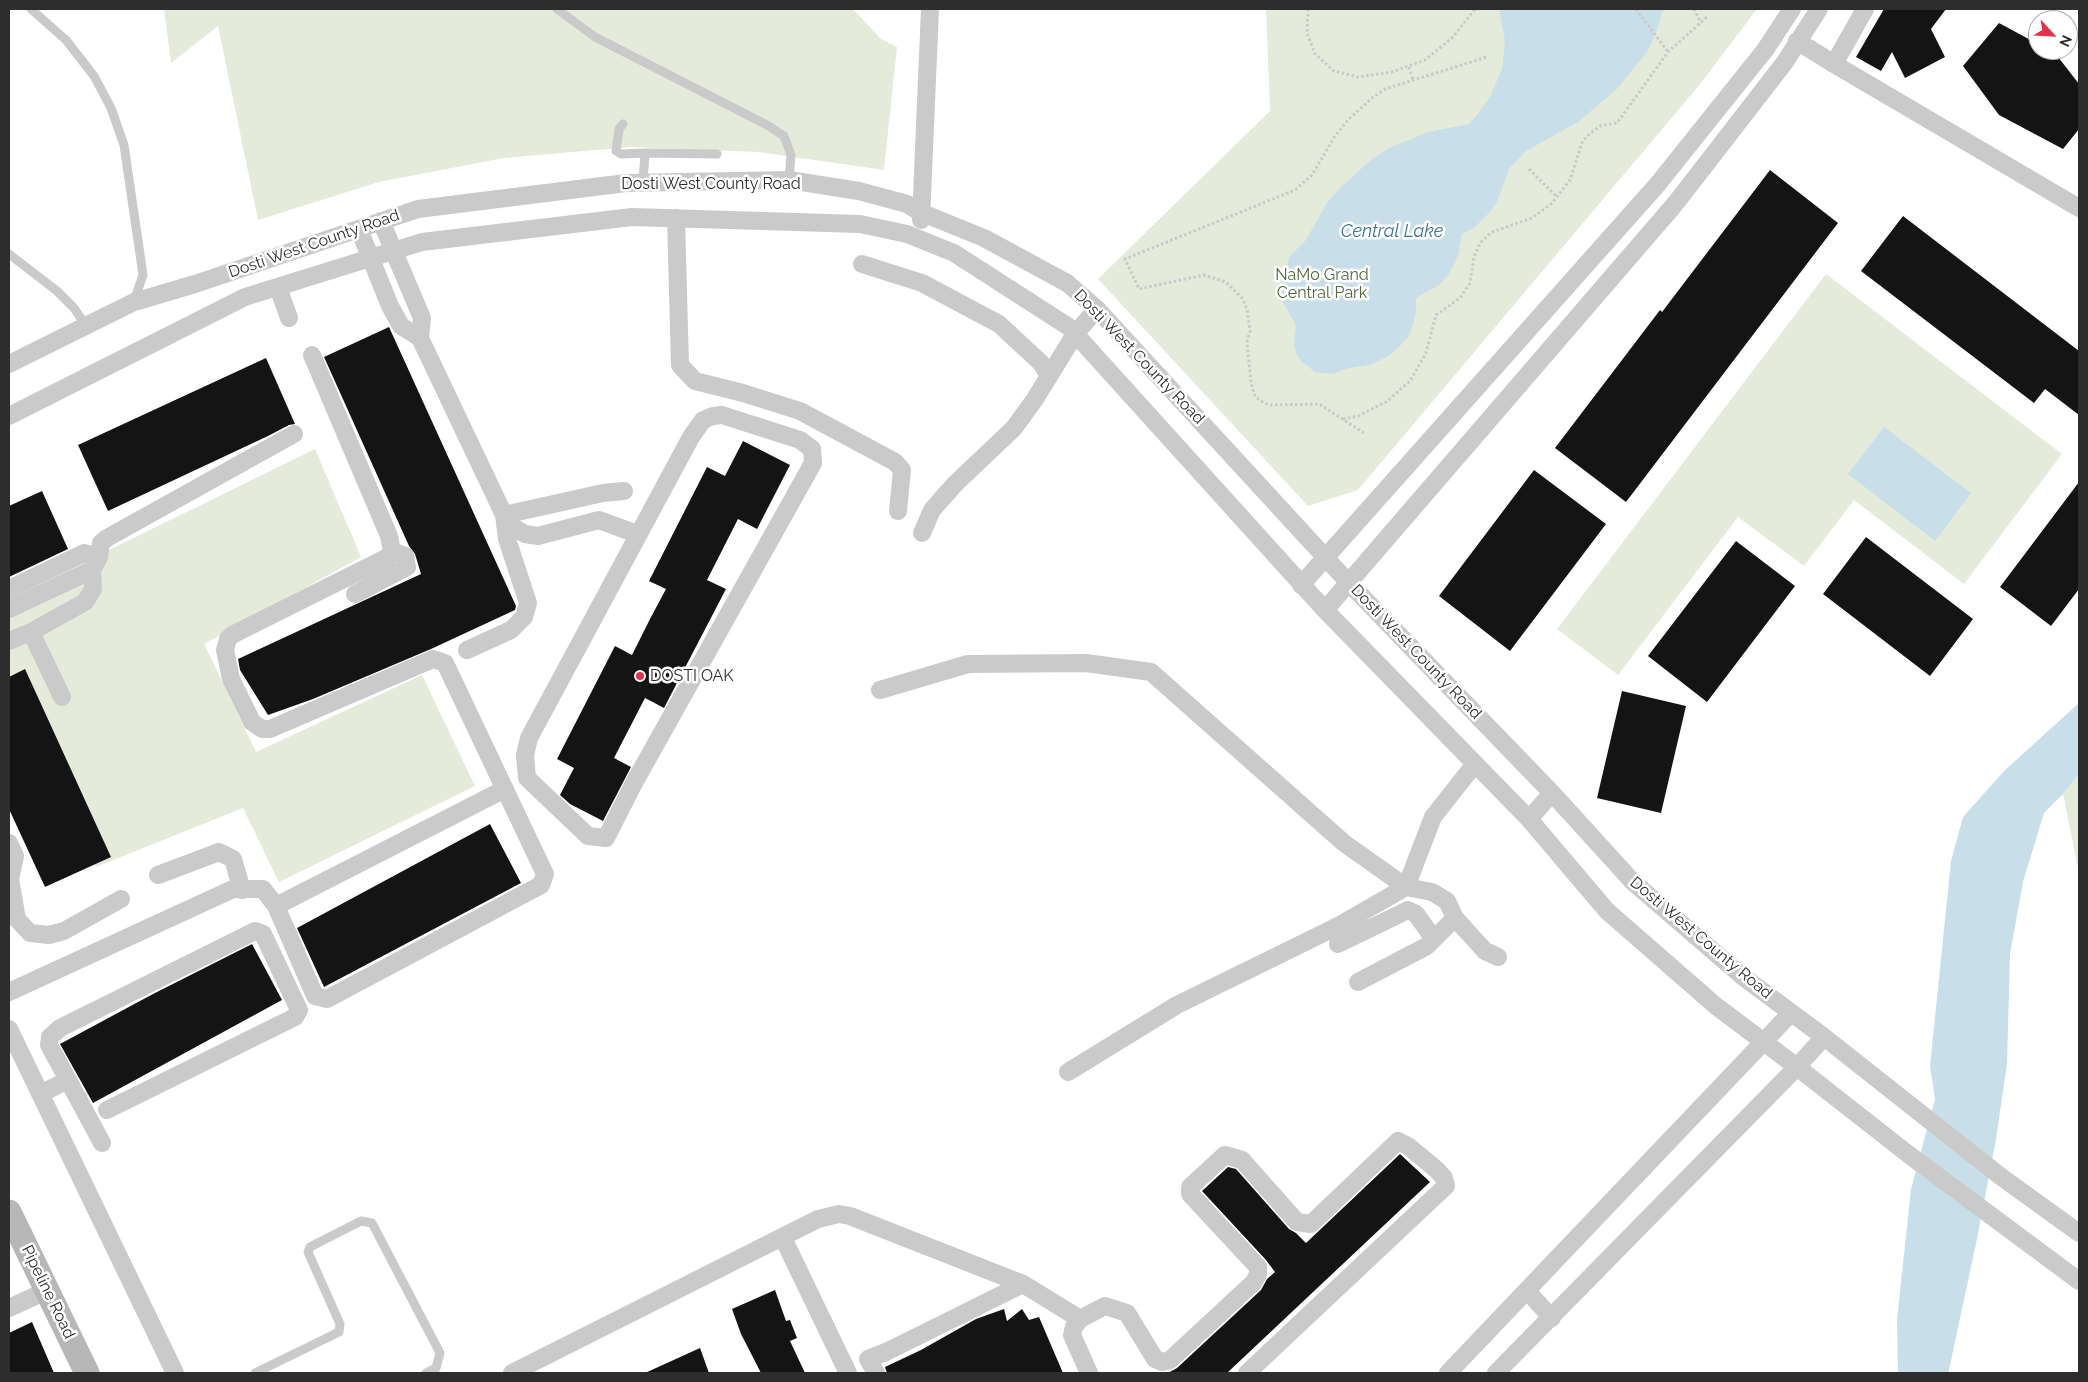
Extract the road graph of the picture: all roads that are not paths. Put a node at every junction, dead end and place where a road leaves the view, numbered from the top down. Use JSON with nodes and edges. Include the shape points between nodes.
{"nodes":[{"id":1,"x":31,"y":9,"type":"edge"},
{"id":2,"x":557,"y":9,"type":"edge"},
{"id":3,"x":930,"y":9,"type":"edge"},
{"id":4,"x":1792,"y":9,"type":"edge"},
{"id":5,"x":1820,"y":9,"type":"edge"},
{"id":6,"x":1865,"y":9,"type":"edge"},
{"id":7,"x":1797,"y":41,"type":"junction"},
{"id":8,"x":1765,"y":50,"type":"junction"},
{"id":9,"x":1785,"y":62,"type":"junction"},
{"id":10,"x":1834,"y":64,"type":"junction"},
{"id":11,"x":623,"y":124,"type":"dead end"},
{"id":12,"x":645,"y":153,"type":"junction"},
{"id":13,"x":717,"y":154,"type":"dead end"},
{"id":14,"x":788,"y":180,"type":"junction"},
{"id":15,"x":643,"y":182,"type":"junction"},
{"id":16,"x":1657,"y":185,"type":"junction"},
{"id":17,"x":1675,"y":204,"type":"junction"},
{"id":18,"x":2079,"y":208,"type":"edge"},
{"id":19,"x":920,"y":212,"type":"junction"},
{"id":20,"x":676,"y":218,"type":"junction"},
{"id":21,"x":381,"y":221,"type":"junction"},
{"id":22,"x":359,"y":228,"type":"junction"},
{"id":23,"x":924,"y":240,"type":"junction"},
{"id":24,"x":392,"y":250,"type":"junction"},
{"id":25,"x":9,"y":254,"type":"edge"},
{"id":26,"x":370,"y":257,"type":"junction"},
{"id":27,"x":862,"y":264,"type":"dead end"},
{"id":28,"x":278,"y":287,"type":"junction"},
{"id":29,"x":134,"y":302,"type":"junction"},
{"id":30,"x":1097,"y":309,"type":"junction"},
{"id":31,"x":289,"y":318,"type":"dead end"},
{"id":32,"x":86,"y":326,"type":"junction"},
{"id":33,"x":1076,"y":334,"type":"junction"},
{"id":34,"x":420,"y":338,"type":"junction"},
{"id":35,"x":312,"y":354,"type":"dead end"},
{"id":36,"x":9,"y":364,"type":"edge"},
{"id":37,"x":1048,"y":376,"type":"junction"},
{"id":38,"x":9,"y":416,"type":"edge"},
{"id":39,"x":294,"y":434,"type":"dead end"},
{"id":40,"x":624,"y":491,"type":"dead end"},
{"id":41,"x":898,"y":511,"type":"dead end"},
{"id":42,"x":504,"y":515,"type":"junction"},
{"id":43,"x":922,"y":533,"type":"dead end"},
{"id":44,"x":637,"y":534,"type":"junction"},
{"id":45,"x":392,"y":551,"type":"junction"},
{"id":46,"x":1325,"y":557,"type":"junction"},
{"id":47,"x":96,"y":564,"type":"junction"},
{"id":48,"x":1348,"y":582,"type":"junction"},
{"id":49,"x":1301,"y":585,"type":"junction"},
{"id":50,"x":9,"y":589,"type":"edge"},
{"id":51,"x":355,"y":594,"type":"dead end"},
{"id":52,"x":9,"y":609,"type":"edge"},
{"id":53,"x":1325,"y":610,"type":"junction"},
{"id":54,"x":31,"y":632,"type":"junction"},
{"id":55,"x":9,"y":641,"type":"edge"},
{"id":56,"x":467,"y":650,"type":"dead end"},
{"id":57,"x":880,"y":690,"type":"dead end"},
{"id":58,"x":62,"y":697,"type":"dead end"},
{"id":59,"x":1474,"y":765,"type":"junction"},
{"id":60,"x":505,"y":789,"type":"junction"},
{"id":61,"x":1552,"y":793,"type":"junction"},
{"id":62,"x":1529,"y":819,"type":"junction"},
{"id":63,"x":9,"y":843,"type":"edge"},
{"id":64,"x":158,"y":875,"type":"dead end"},
{"id":65,"x":1406,"y":887,"type":"junction"},
{"id":66,"x":242,"y":890,"type":"junction"},
{"id":67,"x":121,"y":899,"type":"dead end"},
{"id":68,"x":276,"y":906,"type":"junction"},
{"id":69,"x":1455,"y":918,"type":"junction"},
{"id":70,"x":1434,"y":939,"type":"junction"},
{"id":71,"x":1338,"y":944,"type":"dead end"},
{"id":72,"x":1498,"y":958,"type":"dead end"},
{"id":73,"x":1358,"y":982,"type":"dead end"},
{"id":74,"x":9,"y":992,"type":"edge"},
{"id":75,"x":1791,"y":1013,"type":"junction"},
{"id":76,"x":9,"y":1029,"type":"edge"},
{"id":77,"x":1824,"y":1038,"type":"junction"},
{"id":78,"x":1765,"y":1043,"type":"junction"},
{"id":79,"x":1797,"y":1067,"type":"junction"},
{"id":80,"x":1068,"y":1072,"type":"dead end"},
{"id":81,"x":68,"y":1080,"type":"junction"},
{"id":82,"x":40,"y":1094,"type":"junction"},
{"id":83,"x":107,"y":1110,"type":"dead end"},
{"id":84,"x":102,"y":1143,"type":"dead end"},
{"id":85,"x":9,"y":1212,"type":"edge"},
{"id":86,"x":2079,"y":1233,"type":"edge"},
{"id":87,"x":783,"y":1238,"type":"junction"},
{"id":88,"x":2079,"y":1281,"type":"edge"},
{"id":89,"x":1023,"y":1284,"type":"junction"},
{"id":90,"x":46,"y":1291,"type":"junction"},
{"id":91,"x":1527,"y":1291,"type":"junction"},
{"id":92,"x":9,"y":1308,"type":"edge"},
{"id":93,"x":1552,"y":1318,"type":"junction"},
{"id":94,"x":1080,"y":1319,"type":"junction"},
{"id":95,"x":87,"y":1373,"type":"edge"},
{"id":96,"x":175,"y":1373,"type":"edge"},
{"id":97,"x":255,"y":1373,"type":"edge"},
{"id":98,"x":426,"y":1373,"type":"edge"},
{"id":99,"x":512,"y":1373,"type":"edge"},
{"id":100,"x":848,"y":1373,"type":"edge"},
{"id":101,"x":876,"y":1373,"type":"edge"},
{"id":102,"x":1089,"y":1373,"type":"edge"},
{"id":103,"x":1247,"y":1373,"type":"edge"},
{"id":104,"x":1448,"y":1373,"type":"edge"},
{"id":105,"x":1496,"y":1373,"type":"edge"}],
"edges":[{"from":1,"to":29,"type":"lane","via":[[66,40],[94,76],[112,108],[124,145],[143,275]]},
{"from":2,"to":14,"type":"lane","via":[[595,37],[784,136],[791,155]]},
{"from":3,"to":19,"type":"street"},
{"from":4,"to":8,"type":"street"},
{"from":5,"to":7,"type":"street"},
{"from":6,"to":10,"type":"street"},
{"from":7,"to":9,"type":"street"},
{"from":7,"to":10,"type":"street"},
{"from":8,"to":9,"type":"street"},
{"from":8,"to":16,"type":"street"},
{"from":9,"to":17,"type":"street"},
{"from":10,"to":18,"type":"street"},
{"from":11,"to":12,"type":"lane","via":[[619,129],[616,152]]},
{"from":12,"to":13,"type":"lane"},
{"from":12,"to":15,"type":"lane"},
{"from":14,"to":15,"type":"street","name":"Dosti West County Road"},
{"from":14,"to":19,"type":"street","name":"Dosti West County Road","via":[[859,191],[907,204]]},
{"from":15,"to":21,"type":"street","name":"Dosti West County Road","via":[[418,209]]},
{"from":16,"to":17,"type":"street"},
{"from":16,"to":46,"type":"street"},
{"from":17,"to":48,"type":"street"},
{"from":19,"to":23,"type":"street"},
{"from":19,"to":30,"type":"street","name":"Dosti West County Road","via":[[984,238],[1067,283]]},
{"from":20,"to":23,"type":"street","name":"Dosti West County Road","via":[[860,224]]},
{"from":20,"to":24,"type":"street","name":"Dosti West County Road","via":[[632,217],[422,242]]},
{"from":20,"to":41,"type":"street","via":[[680,365],[695,381],[800,411],[895,462],[902,470]]},
{"from":21,"to":22,"type":"street","name":"Dosti West County Road"},
{"from":21,"to":24,"type":"street"},
{"from":22,"to":26,"type":"street"},
{"from":22,"to":29,"type":"street","name":"Dosti West County Road"},
{"from":23,"to":33,"type":"street","name":"Dosti West County Road","via":[[954,252],[1069,326]]},
{"from":24,"to":26,"type":"street","name":"Dosti West County Road"},
{"from":24,"to":34,"type":"street","via":[[422,318]]},
{"from":25,"to":32,"type":"lane","via":[[57,291]]},
{"from":26,"to":28,"type":"street","name":"Dosti West County Road"},
{"from":26,"to":34,"type":"street","via":[[401,326]]},
{"from":27,"to":37,"type":"street","via":[[922,283],[999,324],[1041,363]]},
{"from":28,"to":31,"type":"street"},
{"from":28,"to":38,"type":"street","name":"Dosti West County Road","via":[[245,298]]},
{"from":29,"to":32,"type":"street","name":"Dosti West County Road"},
{"from":30,"to":33,"type":"street"},
{"from":30,"to":46,"type":"street","name":"Dosti West County Road"},
{"from":32,"to":36,"type":"street","name":"Dosti West County Road"},
{"from":33,"to":37,"type":"street"},
{"from":33,"to":49,"type":"street","name":"Dosti West County Road"},
{"from":34,"to":42,"type":"street"},
{"from":35,"to":45,"type":"street","via":[[389,536]]},
{"from":37,"to":43,"type":"street","via":[[1036,399],[1014,428],[932,510]]},
{"from":39,"to":47,"type":"street","via":[[107,538],[100,543]]},
{"from":40,"to":42,"type":"street"},
{"from":42,"to":44,"type":"street","via":[[513,527],[538,536],[599,520]]},
{"from":42,"to":56,"type":"street","via":[[507,539],[528,603],[524,617],[511,630]]},
{"from":44,"to":44,"type":"street","via":[[690,437],[703,420],[722,415],[800,440],[812,449],[813,463],[606,838],[588,836],[527,778],[525,755],[529,738]]},
{"from":45,"to":51,"type":"street","via":[[405,556],[407,567]]},
{"from":45,"to":60,"type":"street","via":[[388,557],[232,635],[225,650],[231,679],[252,722],[262,729],[270,729],[433,659],[445,663]]},
{"from":46,"to":48,"type":"street","name":"Dosti West County Road"},
{"from":46,"to":49,"type":"street"},
{"from":47,"to":50,"type":"street","via":[[84,553]]},
{"from":47,"to":52,"type":"street"},
{"from":47,"to":54,"type":"street","via":[[93,589],[85,602]]},
{"from":48,"to":53,"type":"street"},
{"from":48,"to":61,"type":"street","name":"Dosti West County Road"},
{"from":49,"to":53,"type":"street","name":"Dosti West County Road"},
{"from":53,"to":59,"type":"street","name":"Dosti West County Road"},
{"from":54,"to":55,"type":"street"},
{"from":54,"to":58,"type":"street"},
{"from":57,"to":65,"type":"street","via":[[968,664],[1086,663],[1151,672],[1344,843]]},
{"from":59,"to":62,"type":"street","name":"Dosti West County Road"},
{"from":59,"to":65,"type":"street","via":[[1433,817]]},
{"from":60,"to":68,"type":"street"},
{"from":60,"to":68,"type":"street","via":[[545,874],[541,885],[327,999],[315,996]]},
{"from":61,"to":62,"type":"street"},
{"from":61,"to":75,"type":"street","name":"Dosti West County Road","via":[[1633,882],[1742,976]]},
{"from":62,"to":78,"type":"street","name":"Dosti West County Road","via":[[1607,911],[1716,1006]]},
{"from":63,"to":67,"type":"street","via":[[15,856],[10,879],[17,919],[30,933],[49,935],[64,932]]},
{"from":64,"to":66,"type":"street","via":[[218,852],[233,859]]},
{"from":65,"to":69,"type":"street","via":[[1432,892],[1447,901]]},
{"from":65,"to":80,"type":"street","via":[[1338,926],[1177,1005]]},
{"from":66,"to":68,"type":"street","via":[[263,889]]},
{"from":66,"to":74,"type":"street","via":[[233,889]]},
{"from":69,"to":70,"type":"street"},
{"from":69,"to":72,"type":"street","via":[[1485,951]]},
{"from":70,"to":71,"type":"street","via":[[1416,914],[1408,910]]},
{"from":70,"to":73,"type":"street","via":[[1427,946]]},
{"from":75,"to":77,"type":"street","name":"Dosti West County Road"},
{"from":75,"to":78,"type":"street"},
{"from":76,"to":82,"type":"street"},
{"from":77,"to":79,"type":"street"},
{"from":77,"to":86,"type":"street","name":"Dosti West County Road","via":[[2000,1176]]},
{"from":78,"to":79,"type":"street","name":"Dosti West County Road"},
{"from":78,"to":91,"type":"street"},
{"from":79,"to":88,"type":"street","name":"Dosti West County Road"},
{"from":79,"to":93,"type":"street"},
{"from":81,"to":82,"type":"street"},
{"from":81,"to":83,"type":"street","via":[[49,1044],[50,1037],[60,1028],[255,931],[263,934],[299,1010],[295,1017]]},
{"from":81,"to":84,"type":"street"},
{"from":82,"to":96,"type":"street"},
{"from":85,"to":90,"type":"street","name":"Pipeline Road"},
{"from":87,"to":89,"type":"street","via":[[818,1219],[839,1214]]},
{"from":87,"to":99,"type":"street"},
{"from":87,"to":100,"type":"street"},
{"from":89,"to":94,"type":"street"},
{"from":89,"to":101,"type":"street","via":[[868,1359]]},
{"from":90,"to":92,"type":"street"},
{"from":90,"to":95,"type":"street","name":"Pipeline Road"},
{"from":91,"to":93,"type":"street"},
{"from":91,"to":104,"type":"street"},
{"from":93,"to":105,"type":"street"},
{"from":94,"to":102,"type":"street","via":[[1072,1334]]},
{"from":94,"to":103,"type":"street","via":[[1105,1306],[1127,1313],[1155,1359],[1162,1362],[1170,1360],[1254,1282],[1258,1274],[1258,1268],[1190,1194],[1190,1187],[1225,1155],[1242,1160],[1297,1222],[1311,1224],[1398,1141],[1408,1146],[1437,1170],[1446,1186]]},
{"from":97,"to":98,"type":"lane","via":[[338,1332],[340,1324],[308,1252],[310,1247],[361,1221],[372,1223],[440,1353],[436,1368]]}]}
